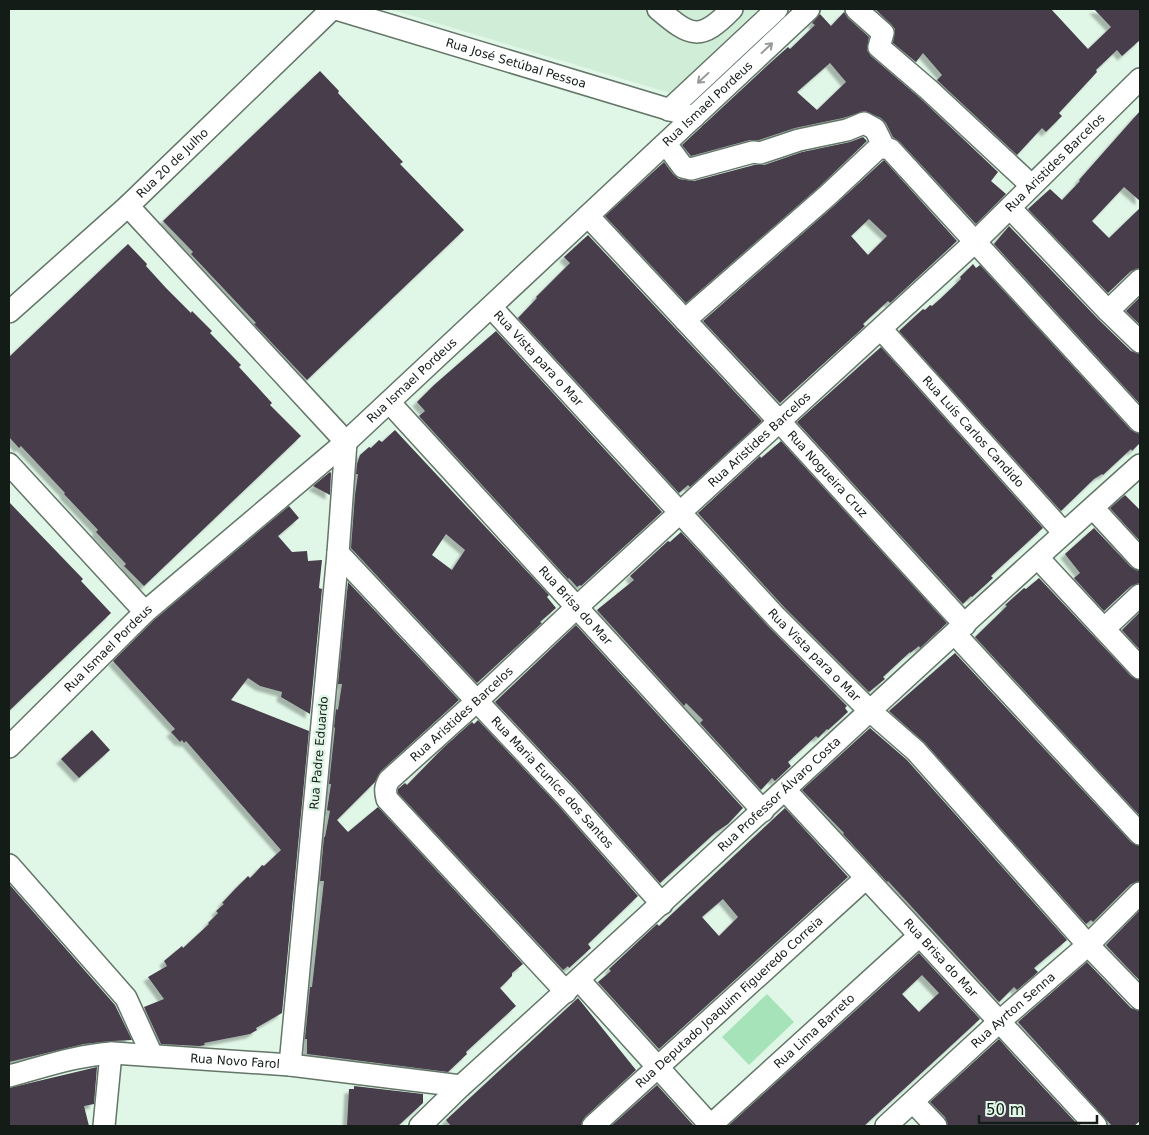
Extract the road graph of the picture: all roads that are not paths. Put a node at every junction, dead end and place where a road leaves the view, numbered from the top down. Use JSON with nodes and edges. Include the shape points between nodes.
{"nodes":[{"id":1,"x":332,"y":9,"type":"edge"},
{"id":2,"x":336,"y":9,"type":"edge"},
{"id":3,"x":658,"y":9,"type":"edge"},
{"id":4,"x":732,"y":9,"type":"edge"},
{"id":5,"x":777,"y":9,"type":"edge"},
{"id":6,"x":810,"y":9,"type":"edge"},
{"id":7,"x":856,"y":9,"type":"edge"},
{"id":8,"x":1140,"y":79,"type":"edge"},
{"id":9,"x":669,"y":110,"type":"junction"},
{"id":10,"x":694,"y":117,"type":"junction"},
{"id":11,"x":666,"y":144,"type":"junction"},
{"id":12,"x":884,"y":147,"type":"junction"},
{"id":13,"x":1031,"y":185,"type":"junction"},
{"id":14,"x":128,"y":206,"type":"junction"},
{"id":15,"x":1010,"y":208,"type":"junction"},
{"id":16,"x":588,"y":216,"type":"junction"},
{"id":17,"x":976,"y":241,"type":"junction"},
{"id":18,"x":1140,"y":280,"type":"edge"},
{"id":19,"x":491,"y":307,"type":"junction"},
{"id":20,"x":1108,"y":311,"type":"junction"},
{"id":21,"x":9,"y":312,"type":"edge"},
{"id":22,"x":685,"y":320,"type":"junction"},
{"id":23,"x":881,"y":329,"type":"junction"},
{"id":24,"x":1140,"y":342,"type":"edge"},
{"id":25,"x":389,"y":402,"type":"junction"},
{"id":26,"x":780,"y":422,"type":"junction"},
{"id":27,"x":1140,"y":422,"type":"edge"},
{"id":28,"x":346,"y":442,"type":"junction"},
{"id":29,"x":9,"y":464,"type":"edge"},
{"id":30,"x":1140,"y":465,"type":"edge"},
{"id":31,"x":1093,"y":508,"type":"junction"},
{"id":32,"x":679,"y":514,"type":"junction"},
{"id":33,"x":1064,"y":533,"type":"junction"},
{"id":34,"x":338,"y":553,"type":"junction"},
{"id":35,"x":1038,"y":558,"type":"junction"},
{"id":36,"x":1140,"y":559,"type":"edge"},
{"id":37,"x":1140,"y":595,"type":"edge"},
{"id":38,"x":577,"y":607,"type":"junction"},
{"id":39,"x":145,"y":612,"type":"junction"},
{"id":40,"x":960,"y":629,"type":"junction"},
{"id":41,"x":1104,"y":629,"type":"junction"},
{"id":42,"x":1140,"y":668,"type":"edge"},
{"id":43,"x":478,"y":700,"type":"junction"},
{"id":44,"x":869,"y":710,"type":"junction"},
{"id":45,"x":9,"y":747,"type":"edge"},
{"id":46,"x":785,"y":790,"type":"junction"},
{"id":47,"x":763,"y":811,"type":"junction"},
{"id":48,"x":1140,"y":834,"type":"edge"},
{"id":49,"x":9,"y":864,"type":"edge"},
{"id":50,"x":866,"y":878,"type":"junction"},
{"id":51,"x":1140,"y":892,"type":"edge"},
{"id":52,"x":662,"y":904,"type":"junction"},
{"id":53,"x":919,"y":936,"type":"junction"},
{"id":54,"x":1088,"y":945,"type":"junction"},
{"id":55,"x":572,"y":986,"type":"junction"},
{"id":56,"x":1140,"y":999,"type":"edge"},
{"id":57,"x":1000,"y":1021,"type":"junction"},
{"id":58,"x":111,"y":1053,"type":"junction"},
{"id":59,"x":152,"y":1055,"type":"junction"},
{"id":60,"x":290,"y":1065,"type":"junction"},
{"id":61,"x":658,"y":1067,"type":"junction"},
{"id":62,"x":9,"y":1076,"type":"edge"},
{"id":63,"x":461,"y":1086,"type":"junction"},
{"id":64,"x":913,"y":1102,"type":"junction"},
{"id":65,"x":104,"y":1126,"type":"edge"},
{"id":66,"x":420,"y":1126,"type":"edge"},
{"id":67,"x":593,"y":1126,"type":"edge"},
{"id":68,"x":710,"y":1126,"type":"edge"},
{"id":69,"x":886,"y":1126,"type":"edge"},
{"id":70,"x":936,"y":1126,"type":"edge"},
{"id":71,"x":1096,"y":1126,"type":"edge"}],
"edges":[{"from":1,"to":14,"type":"street","name":"Rua 20 de Julho"},
{"from":2,"to":9,"type":"street","name":"Rua José Setúbal Pessoa"},
{"from":3,"to":4,"type":"street","via":[[684,30],[695,32],[715,25]]},
{"from":5,"to":9,"type":"street","name":"Rua Ismael Pordeus","one_way":true},
{"from":10,"to":6,"type":"street","name":"Rua Ismael Pordeus","one_way":true},
{"from":7,"to":13,"type":"street","via":[[883,33],[879,47]]},
{"from":8,"to":13,"type":"street","name":"Rua Aristides Barcelos"},
{"from":9,"to":10,"type":"street","name":"Rua José Setúbal Pessoa"},
{"from":10,"to":11,"type":"street","name":"Rua Ismael Pordeus"},
{"from":11,"to":12,"type":"street","via":[[683,167],[691,169],[864,123],[875,129]]},
{"from":11,"to":16,"type":"street","name":"Rua Ismael Pordeus"},
{"from":12,"to":17,"type":"street","via":[[891,150]]},
{"from":12,"to":22,"type":"street","via":[[876,150]]},
{"from":13,"to":15,"type":"street","name":"Rua Aristides Barcelos"},
{"from":14,"to":21,"type":"street","name":"Rua 20 de Julho"},
{"from":14,"to":28,"type":"street"},
{"from":15,"to":17,"type":"street","name":"Rua Aristides Barcelos"},
{"from":15,"to":20,"type":"street"},
{"from":16,"to":19,"type":"street","name":"Rua Ismael Pordeus"},
{"from":16,"to":22,"type":"street","name":"Rua Nogueira Cruz"},
{"from":17,"to":23,"type":"street","name":"Rua Aristides Barcelos"},
{"from":17,"to":27,"type":"street"},
{"from":18,"to":20,"type":"street"},
{"from":19,"to":25,"type":"street","name":"Rua Ismael Pordeus"},
{"from":19,"to":32,"type":"street","name":"Rua Vista para o Mar"},
{"from":20,"to":24,"type":"street"},
{"from":22,"to":26,"type":"street","name":"Rua Nogueira Cruz"},
{"from":23,"to":26,"type":"street","name":"Rua Aristides Barcelos"},
{"from":23,"to":33,"type":"street","name":"Rua Luís Carlos Candido"},
{"from":25,"to":28,"type":"street","name":"Rua Ismael Pordeus"},
{"from":25,"to":38,"type":"street","name":"Rua Brisa do Mar"},
{"from":26,"to":32,"type":"street","name":"Rua Aristides Barcelos"},
{"from":26,"to":40,"type":"street","name":"Rua Nogueira Cruz"},
{"from":28,"to":34,"type":"street","name":"Rua Padre Eduardo"},
{"from":28,"to":39,"type":"street","name":"Rua Ismael Pordeus"},
{"from":29,"to":39,"type":"street"},
{"from":30,"to":31,"type":"street","name":"Rua Professor Álvaro Costa"},
{"from":31,"to":33,"type":"street","name":"Rua Professor Álvaro Costa"},
{"from":31,"to":36,"type":"street"},
{"from":32,"to":38,"type":"street","name":"Rua Aristides Barcelos"},
{"from":32,"to":44,"type":"street","name":"Rua Vista para o Mar"},
{"from":33,"to":35,"type":"street","name":"Rua Professor Álvaro Costa"},
{"from":34,"to":43,"type":"street","name":"Rua Maria Euníce dos Santos"},
{"from":34,"to":60,"type":"street","name":"Rua Padre Eduardo"},
{"from":35,"to":40,"type":"street","name":"Rua Professor Álvaro Costa"},
{"from":35,"to":41,"type":"street"},
{"from":37,"to":41,"type":"street"},
{"from":38,"to":43,"type":"street","name":"Rua Aristides Barcelos"},
{"from":38,"to":47,"type":"street","name":"Rua Brisa do Mar"},
{"from":39,"to":45,"type":"street","name":"Rua Ismael Pordeus"},
{"from":40,"to":44,"type":"street","name":"Rua Professor Álvaro Costa"},
{"from":40,"to":48,"type":"street","name":"Rua Nogueira Cruz"},
{"from":41,"to":42,"type":"street"},
{"from":43,"to":52,"type":"street","name":"Rua Maria Euníce dos Santos"},
{"from":43,"to":55,"type":"street","name":"Rua Aristides Barcelos","via":[[389,780],[385,791],[387,799]]},
{"from":44,"to":46,"type":"street","name":"Rua Professor Álvaro Costa"},
{"from":44,"to":54,"type":"street","name":"Rua Vista para o Mar","via":[[916,750]]},
{"from":46,"to":47,"type":"street","name":"Rua Professor Álvaro Costa"},
{"from":46,"to":50,"type":"street","name":"Rua Brisa do Mar"},
{"from":47,"to":52,"type":"street","name":"Rua Professor Álvaro Costa"},
{"from":49,"to":59,"type":"street","via":[[126,998]]},
{"from":50,"to":53,"type":"street","name":"Rua Brisa do Mar"},
{"from":50,"to":61,"type":"street","name":"Rua Deputado Joaquim Figueredo Correia"},
{"from":51,"to":54,"type":"street","name":"Rua Ayrton Senna"},
{"from":52,"to":55,"type":"street","name":"Rua Professor Álvaro Costa"},
{"from":53,"to":57,"type":"street","name":"Rua Brisa do Mar"},
{"from":53,"to":68,"type":"street","name":"Rua Lima Barreto"},
{"from":54,"to":56,"type":"street","name":"Rua Vista para o Mar"},
{"from":54,"to":57,"type":"street","name":"Rua Ayrton Senna"},
{"from":55,"to":61,"type":"street"},
{"from":55,"to":63,"type":"street","name":"Rua Professor Álvaro Costa"},
{"from":57,"to":64,"type":"street","name":"Rua Ayrton Senna"},
{"from":57,"to":71,"type":"street","name":"Rua Brisa do Mar"},
{"from":58,"to":59,"type":"street","name":"Rua Novo Farol"},
{"from":58,"to":62,"type":"street","name":"Rua Novo Farol","via":[[70,1059]]},
{"from":58,"to":65,"type":"street"},
{"from":59,"to":60,"type":"street","name":"Rua Novo Farol"},
{"from":60,"to":63,"type":"street","name":"Rua Novo Farol"},
{"from":61,"to":67,"type":"street","name":"Rua Deputado Joaquim Figueredo Correia"},
{"from":61,"to":68,"type":"street"},
{"from":63,"to":66,"type":"street","name":"Rua Professor Álvaro Costa"},
{"from":64,"to":69,"type":"street","name":"Rua Ayrton Senna"},
{"from":64,"to":70,"type":"street"}]}
